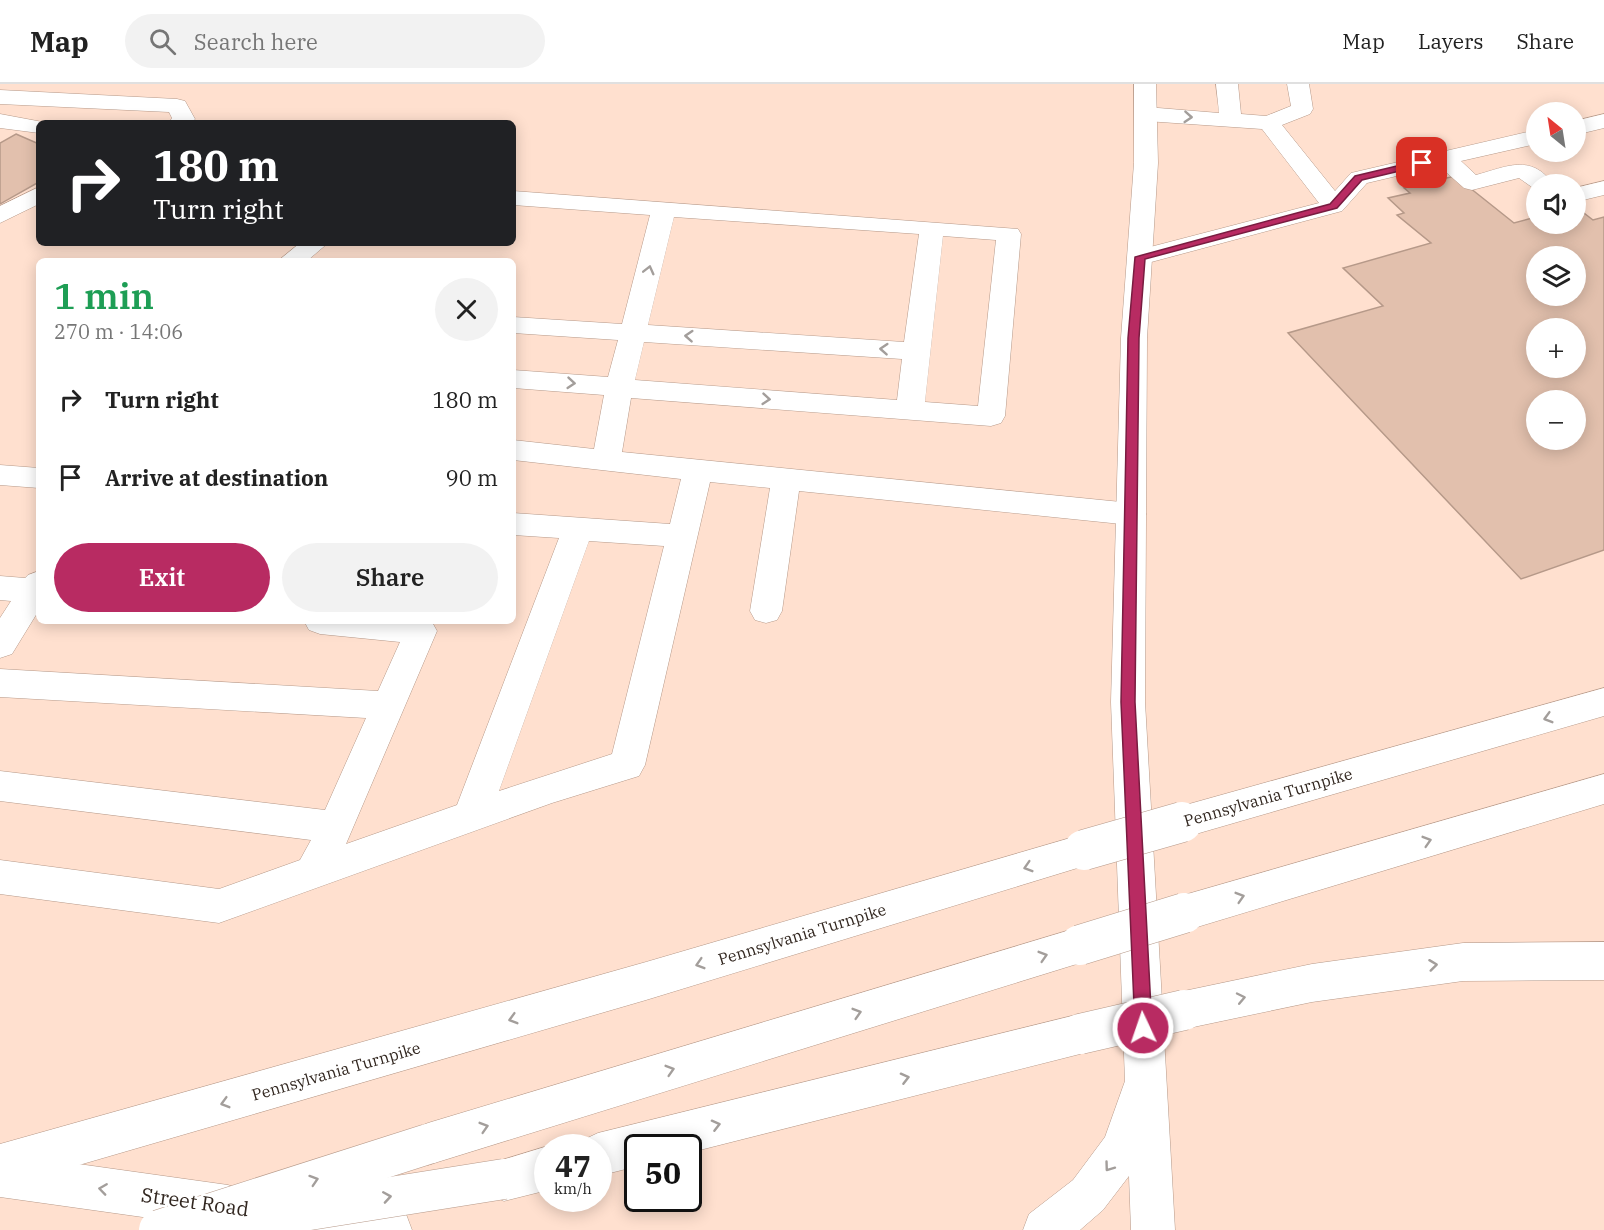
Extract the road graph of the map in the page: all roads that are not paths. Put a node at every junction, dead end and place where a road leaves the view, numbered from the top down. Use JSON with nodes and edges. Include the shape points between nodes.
{"nodes":[{"id":1,"x":1227,"y":84,"type":"edge"},
{"id":2,"x":1298,"y":84,"type":"edge"},
{"id":3,"x":0,"y":97,"type":"edge"},
{"id":4,"x":1145,"y":99,"type":"edge"},
{"id":5,"x":182,"y":120,"type":"edge"},
{"id":6,"x":1231,"y":120,"type":"junction"},
{"id":7,"x":0,"y":121,"type":"edge"},
{"id":8,"x":1604,"y":121,"type":"edge"},
{"id":9,"x":1269,"y":123,"type":"junction"},
{"id":10,"x":1586,"y":125,"type":"edge"},
{"id":11,"x":36,"y":126,"type":"edge"},
{"id":12,"x":1526,"y":139,"type":"edge"},
{"id":13,"x":1443,"y":158,"type":"junction"},
{"id":14,"x":1528,"y":174,"type":"edge"},
{"id":15,"x":1604,"y":188,"type":"edge"},
{"id":16,"x":1586,"y":192,"type":"edge"},
{"id":17,"x":36,"y":196,"type":"edge"},
{"id":18,"x":516,"y":198,"type":"edge"},
{"id":19,"x":1334,"y":206,"type":"junction"},
{"id":20,"x":664,"y":209,"type":"junction"},
{"id":21,"x":0,"y":216,"type":"edge"},
{"id":22,"x":932,"y":228,"type":"junction"},
{"id":23,"x":312,"y":246,"type":"edge"},
{"id":24,"x":1140,"y":257,"type":"junction"},
{"id":25,"x":295,"y":258,"type":"edge"},
{"id":26,"x":516,"y":325,"type":"edge"},
{"id":27,"x":633,"y":333,"type":"junction"},
{"id":28,"x":916,"y":351,"type":"junction"},
{"id":29,"x":516,"y":379,"type":"edge"},
{"id":30,"x":619,"y":387,"type":"junction"},
{"id":31,"x":909,"y":411,"type":"junction"},
{"id":32,"x":516,"y":450,"type":"edge"},
{"id":33,"x":606,"y":461,"type":"junction"},
{"id":34,"x":698,"y":469,"type":"junction"},
{"id":35,"x":0,"y":475,"type":"edge"},
{"id":36,"x":36,"y":478,"type":"edge"},
{"id":37,"x":786,"y":478,"type":"junction"},
{"id":38,"x":1131,"y":514,"type":"junction"},
{"id":39,"x":516,"y":524,"type":"edge"},
{"id":40,"x":578,"y":529,"type":"junction"},
{"id":41,"x":682,"y":536,"type":"junction"},
{"id":42,"x":0,"y":588,"type":"edge"},
{"id":43,"x":36,"y":589,"type":"edge"},
{"id":44,"x":36,"y":591,"type":"edge"},
{"id":45,"x":766,"y":611,"type":"dead end"},
{"id":46,"x":382,"y":624,"type":"edge"},
{"id":47,"x":424,"y":626,"type":"edge"},
{"id":48,"x":0,"y":645,"type":"edge"},
{"id":49,"x":0,"y":683,"type":"edge"},
{"id":50,"x":1604,"y":702,"type":"edge"},
{"id":51,"x":388,"y":705,"type":"junction"},
{"id":52,"x":0,"y":786,"type":"edge"},
{"id":53,"x":1604,"y":789,"type":"edge"},
{"id":54,"x":471,"y":817,"type":"junction"},
{"id":55,"x":336,"y":827,"type":"junction"},
{"id":56,"x":313,"y":873,"type":"junction"},
{"id":57,"x":0,"y":877,"type":"edge"},
{"id":58,"x":1604,"y":961,"type":"edge"},
{"id":59,"x":1146,"y":1074,"type":"junction"},
{"id":60,"x":612,"y":1151,"type":"edge"},
{"id":61,"x":0,"y":1166,"type":"edge"},
{"id":62,"x":534,"y":1172,"type":"edge"},
{"id":63,"x":0,"y":1175,"type":"edge"},
{"id":64,"x":159,"y":1230,"type":"edge"},
{"id":65,"x":184,"y":1230,"type":"edge"},
{"id":66,"x":390,"y":1230,"type":"edge"},
{"id":67,"x":1045,"y":1230,"type":"edge"},
{"id":68,"x":1153,"y":1230,"type":"edge"}],
"edges":[{"from":1,"to":6,"type":"main road"},
{"from":2,"to":9,"type":"main road","via":[[1302,110]]},
{"from":3,"to":5,"type":"main road","via":[[177,106]]},
{"from":4,"to":6,"type":"main road","one_way":true},
{"from":4,"to":24,"type":"main road","via":[[1146,163]]},
{"from":6,"to":9,"type":"main road"},
{"from":7,"to":11,"type":"main road"},
{"from":8,"to":10,"type":"main road"},
{"from":9,"to":19,"type":"main road"},
{"from":12,"to":13,"type":"main road"},
{"from":13,"to":14,"type":"main road","via":[[1472,183],[1523,170]]},
{"from":13,"to":19,"type":"main road","via":[[1359,178]]},
{"from":15,"to":16,"type":"main road"},
{"from":17,"to":21,"type":"main road"},
{"from":18,"to":20,"type":"main road"},
{"from":19,"to":24,"type":"main road"},
{"from":20,"to":22,"type":"main road"},
{"from":27,"to":20,"type":"main road","one_way":true},
{"from":22,"to":28,"type":"main road"},
{"from":22,"to":31,"type":"main road","via":[[1009,234],[992,416]]},
{"from":23,"to":25,"type":"main road"},
{"from":24,"to":38,"type":"main road","via":[[1134,338]]},
{"from":26,"to":27,"type":"main road"},
{"from":28,"to":27,"type":"main road","one_way":true},
{"from":27,"to":30,"type":"main road"},
{"from":28,"to":31,"type":"main road"},
{"from":29,"to":30,"type":"main road","one_way":true},
{"from":30,"to":31,"type":"main road","one_way":true},
{"from":30,"to":33,"type":"main road"},
{"from":32,"to":33,"type":"main road"},
{"from":33,"to":34,"type":"main road"},
{"from":34,"to":37,"type":"main road"},
{"from":34,"to":41,"type":"main road"},
{"from":35,"to":36,"type":"main road"},
{"from":37,"to":38,"type":"main road"},
{"from":37,"to":45,"type":"main road"},
{"from":38,"to":59,"type":"main road","via":[[1128,702]]},
{"from":39,"to":40,"type":"main road"},
{"from":40,"to":41,"type":"main road"},
{"from":40,"to":54,"type":"main road"},
{"from":41,"to":54,"type":"main road","via":[[627,765]]},
{"from":42,"to":43,"type":"main road"},
{"from":44,"to":48,"type":"main road"},
{"from":46,"to":47,"type":"main road"},
{"from":47,"to":51,"type":"main road"},
{"from":49,"to":51,"type":"main road"},
{"from":50,"to":61,"type":"main road","name":"Pennsylvania Turnpike","one_way":true,"bridge":true},
{"from":51,"to":55,"type":"main road"},
{"from":52,"to":55,"type":"main road"},
{"from":64,"to":53,"type":"main road","one_way":true,"bridge":true,"via":[[1080,945]]},
{"from":54,"to":56,"type":"main road"},
{"from":55,"to":56,"type":"main road"},
{"from":56,"to":57,"type":"main road","via":[[219,906]]},
{"from":60,"to":58,"type":"main road","one_way":true,"bridge":true,"via":[[1080,1034],[1312,983],[1463,962]]},
{"from":59,"to":67,"type":"main road","one_way":true,"via":[[1122,1149],[1089,1195]]},
{"from":59,"to":68,"type":"main road"},
{"from":65,"to":62,"type":"main road","one_way":true,"bridge":true},
{"from":66,"to":63,"type":"main road","name":"Street Road","one_way":true}]}
